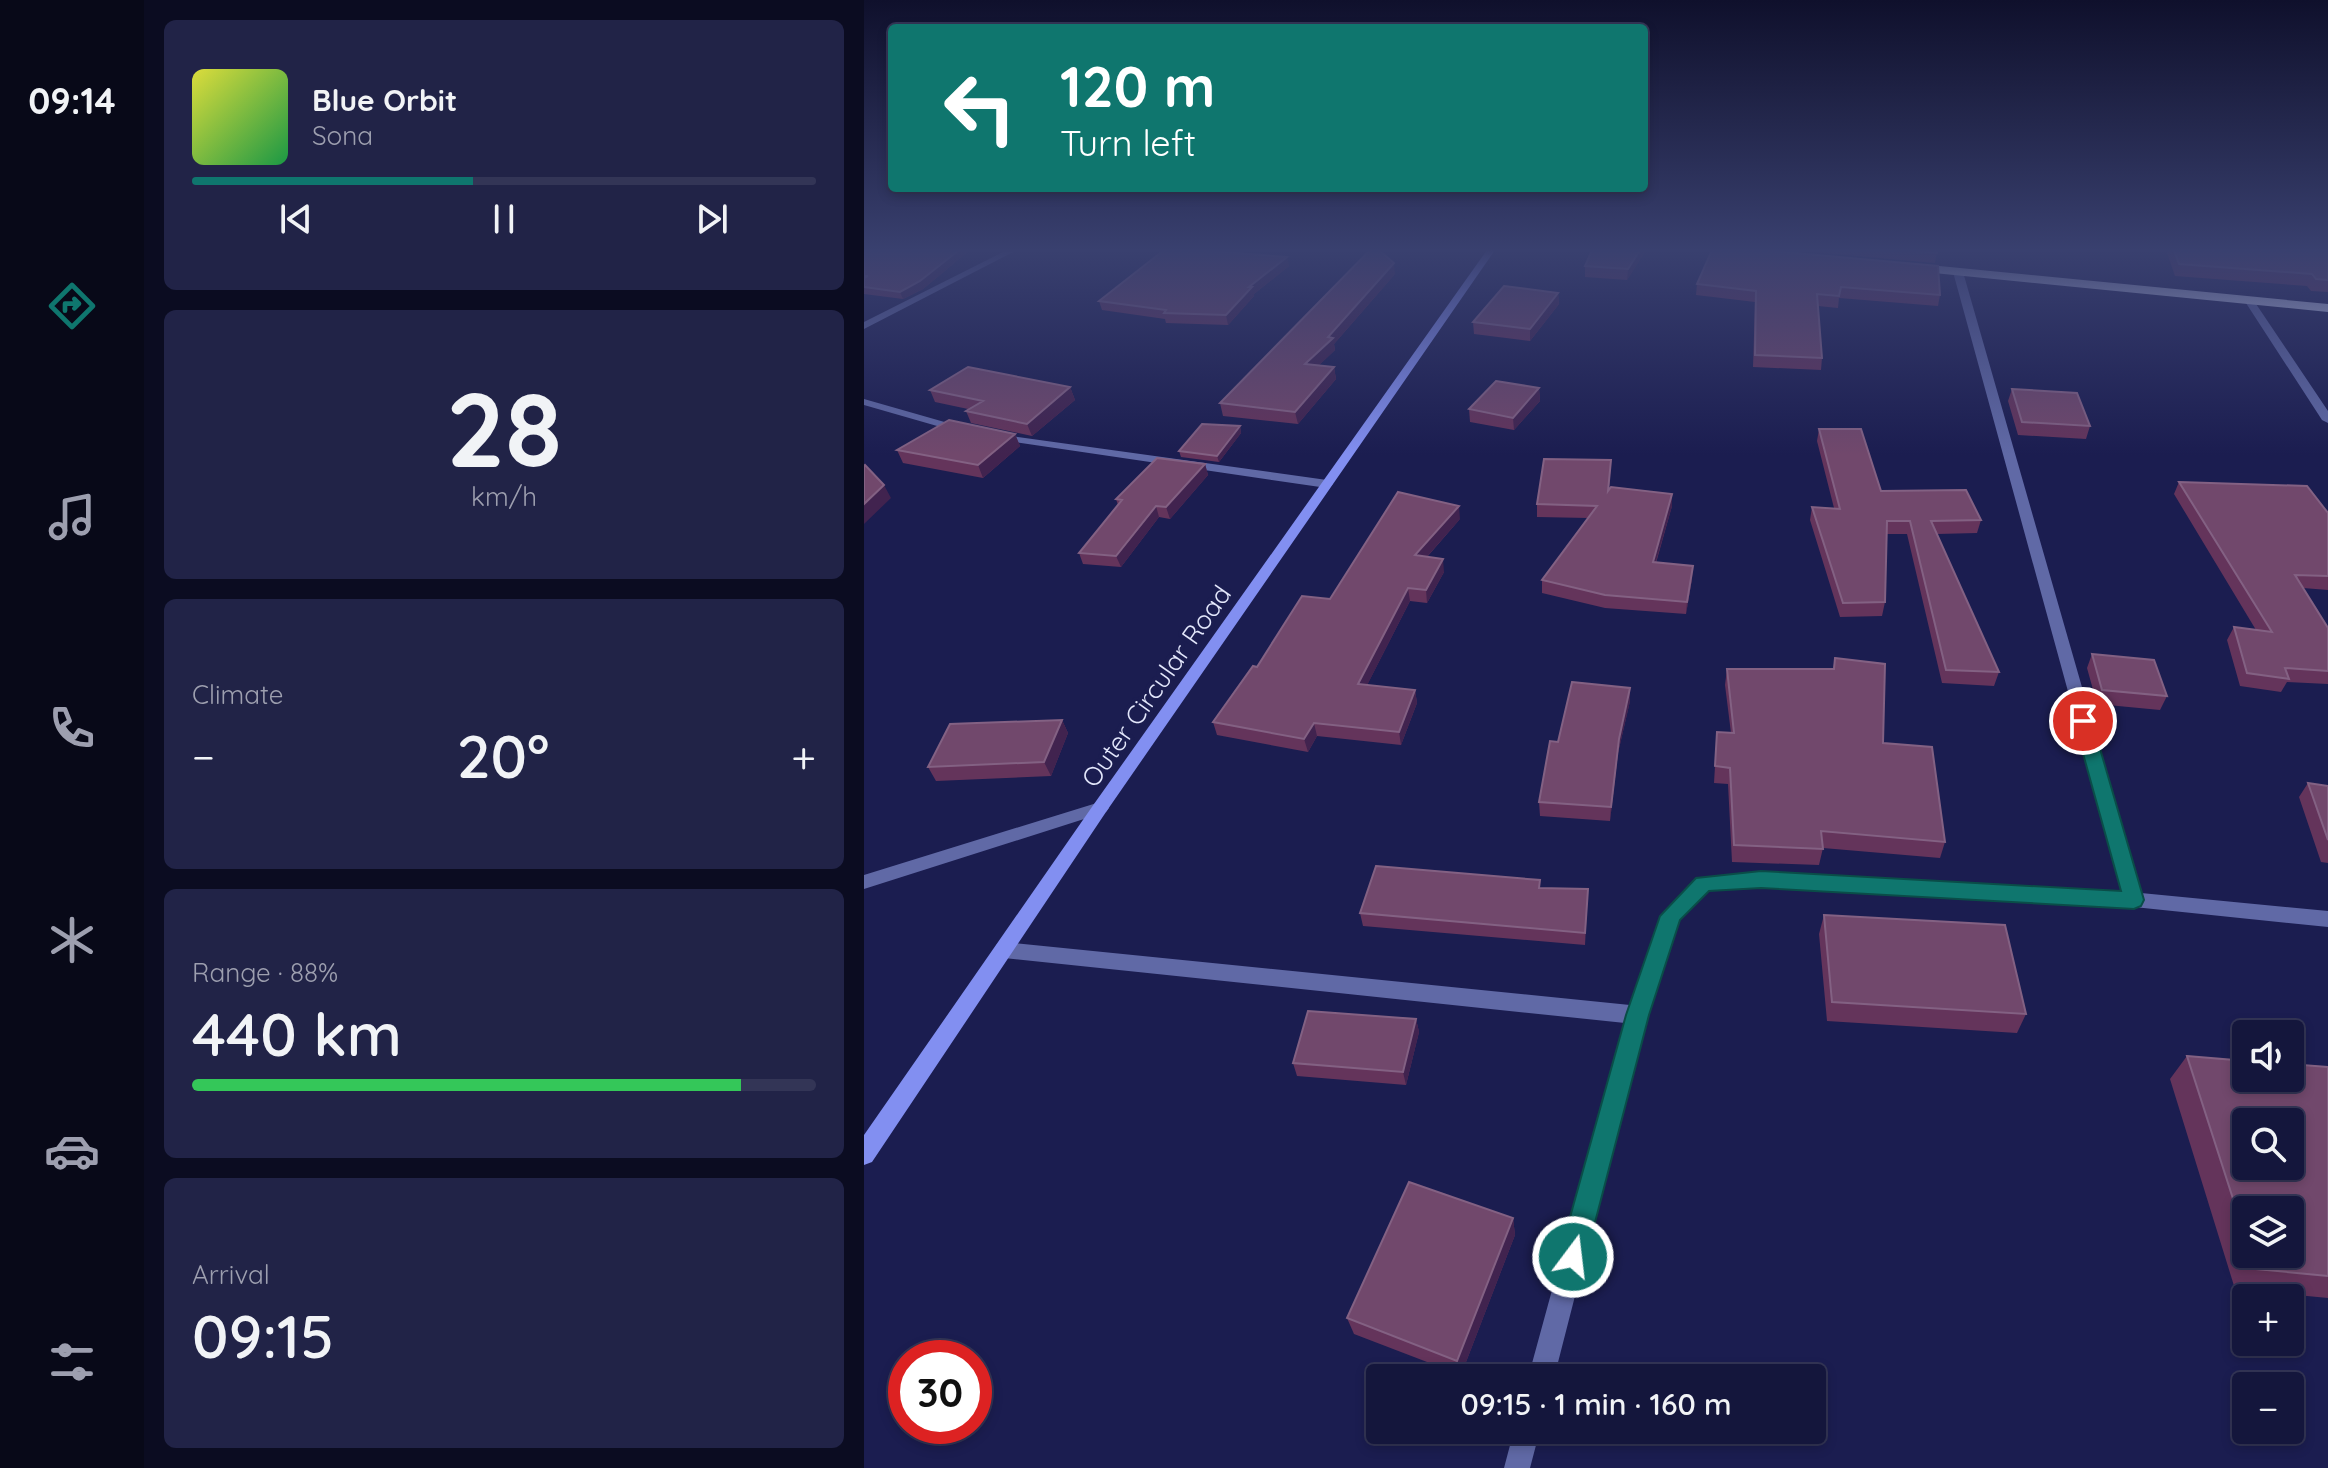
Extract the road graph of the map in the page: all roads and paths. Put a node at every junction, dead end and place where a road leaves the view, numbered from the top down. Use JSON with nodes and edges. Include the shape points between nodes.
{"nodes":[{"id":1,"x":1443,"y":319,"type":"edge"},
{"id":2,"x":1971,"y":319,"type":"edge"},
{"id":3,"x":2261,"y":319,"type":"edge"},
{"id":4,"x":864,"y":402,"type":"edge"},
{"id":5,"x":2328,"y":420,"type":"edge"},
{"id":6,"x":975,"y":433,"type":"edge"},
{"id":7,"x":990,"y":435,"type":"edge"},
{"id":8,"x":1327,"y":484,"type":"junction"},
{"id":9,"x":1100,"y":808,"type":"junction"},
{"id":10,"x":864,"y":882,"type":"edge"},
{"id":11,"x":2134,"y":900,"type":"junction"},
{"id":12,"x":2328,"y":919,"type":"edge"},
{"id":13,"x":1004,"y":950,"type":"junction"},
{"id":14,"x":1637,"y":1015,"type":"junction"},
{"id":15,"x":864,"y":1154,"type":"edge"},
{"id":16,"x":1545,"y":1364,"type":"edge"},
{"id":17,"x":1523,"y":1444,"type":"edge"},
{"id":18,"x":1517,"y":1468,"type":"edge"}],
"edges":[{"from":1,"to":8,"type":"street","name":"Outer Circular Road"},
{"from":2,"to":11,"type":"street"},
{"from":3,"to":5,"type":"street"},
{"from":4,"to":6,"type":"street"},
{"from":7,"to":8,"type":"street"},
{"from":8,"to":9,"type":"street","name":"Outer Circular Road"},
{"from":9,"to":10,"type":"street"},
{"from":9,"to":13,"type":"street","name":"Outer Circular Road"},
{"from":11,"to":12,"type":"street"},
{"from":11,"to":14,"type":"street","via":[[1761,880],[1703,884],[1671,916]]},
{"from":13,"to":14,"type":"street"},
{"from":13,"to":15,"type":"street","name":"Outer Circular Road"},
{"from":14,"to":16,"type":"street"},
{"from":17,"to":18,"type":"street"}]}
